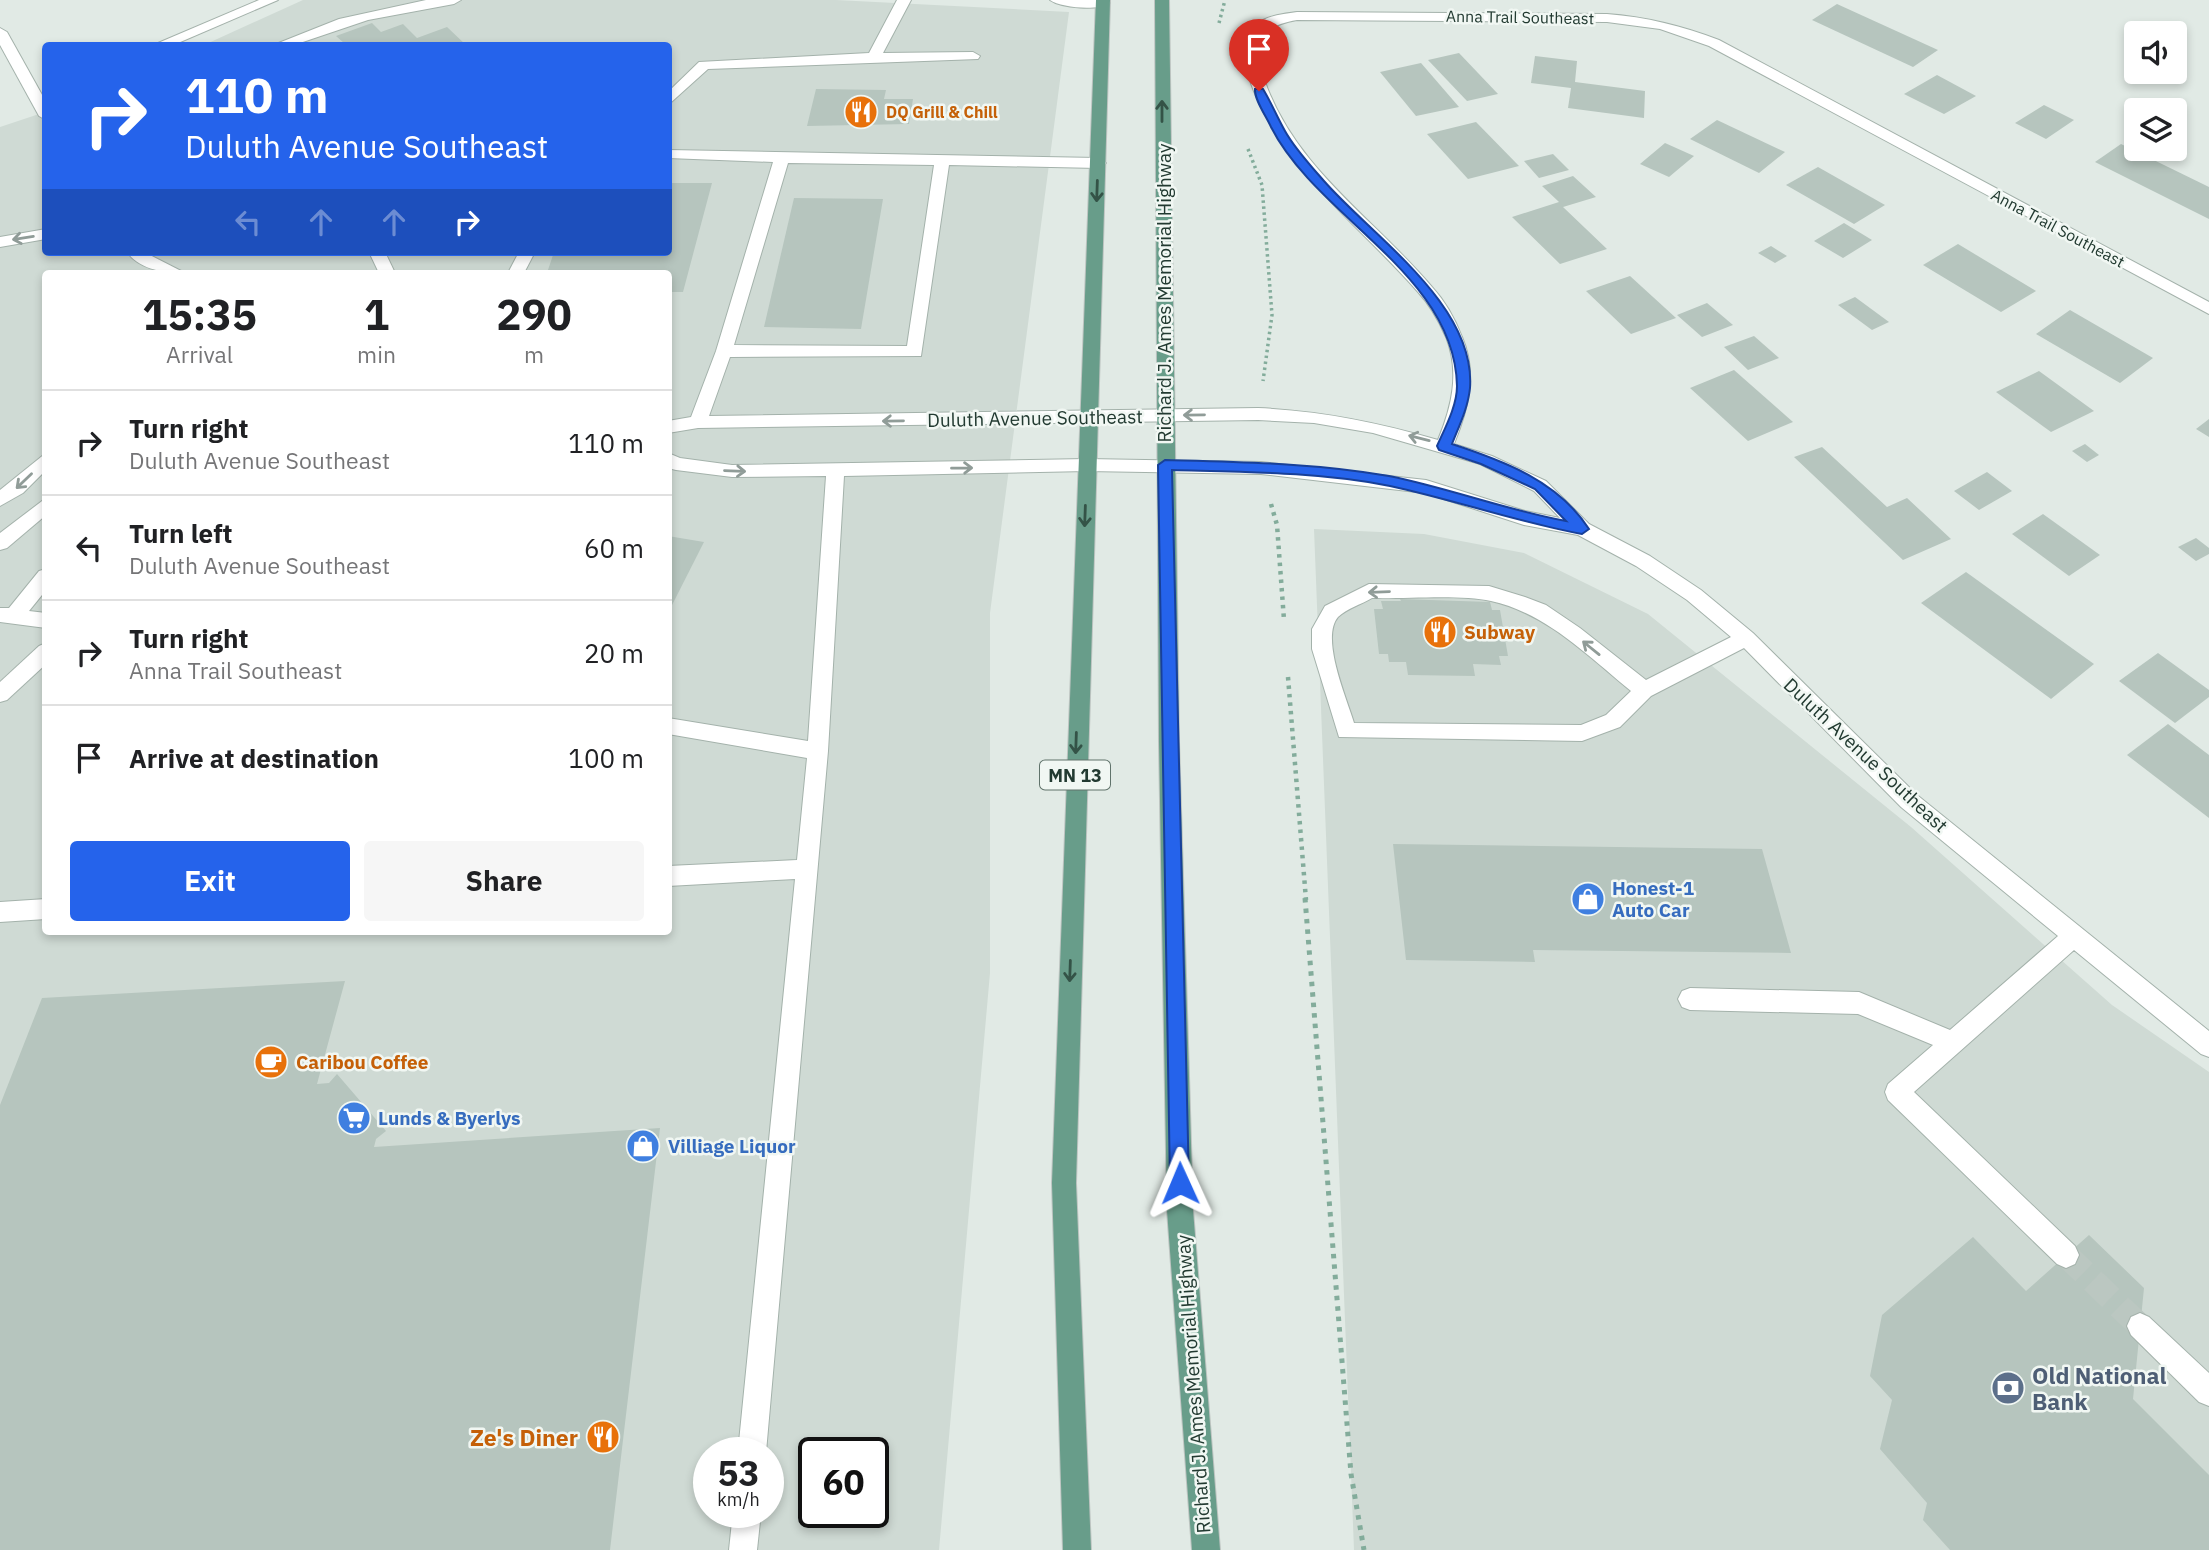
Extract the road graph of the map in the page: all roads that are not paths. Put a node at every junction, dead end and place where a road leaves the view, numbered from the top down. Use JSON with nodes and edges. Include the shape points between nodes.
{"nodes":[{"id":1,"x":271,"y":0,"type":"edge"},
{"id":2,"x":454,"y":0,"type":"edge"},
{"id":3,"x":904,"y":0,"type":"edge"},
{"id":4,"x":1057,"y":0,"type":"edge"},
{"id":5,"x":1162,"y":0,"type":"edge"},
{"id":6,"x":1103,"y":2,"type":"edge"},
{"id":7,"x":0,"y":32,"type":"edge"},
{"id":8,"x":168,"y":42,"type":"edge"},
{"id":9,"x":287,"y":42,"type":"edge"},
{"id":10,"x":972,"y":55,"type":"dead end"},
{"id":11,"x":874,"y":57,"type":"junction"},
{"id":12,"x":39,"y":90,"type":"edge"},
{"id":13,"x":672,"y":98,"type":"edge"},
{"id":14,"x":672,"y":154,"type":"edge"},
{"id":15,"x":782,"y":158,"type":"junction"},
{"id":16,"x":942,"y":161,"type":"junction"},
{"id":17,"x":1098,"y":163,"type":"junction"},
{"id":18,"x":42,"y":235,"type":"edge"},
{"id":19,"x":0,"y":242,"type":"edge"},
{"id":20,"x":139,"y":261,"type":"edge"},
{"id":21,"x":168,"y":270,"type":"edge"},
{"id":22,"x":2209,"y":309,"type":"edge"},
{"id":23,"x":724,"y":351,"type":"junction"},
{"id":24,"x":1165,"y":415,"type":"junction"},
{"id":25,"x":1089,"y":416,"type":"junction"},
{"id":26,"x":698,"y":422,"type":"junction"},
{"id":27,"x":672,"y":426,"type":"edge"},
{"id":28,"x":1444,"y":446,"type":"junction"},
{"id":29,"x":672,"y":462,"type":"edge"},
{"id":30,"x":42,"y":463,"type":"edge"},
{"id":31,"x":1087,"y":465,"type":"junction"},
{"id":32,"x":1165,"y":465,"type":"junction"},
{"id":33,"x":835,"y":471,"type":"junction"},
{"id":34,"x":0,"y":499,"type":"edge"},
{"id":35,"x":42,"y":508,"type":"edge"},
{"id":36,"x":1582,"y":529,"type":"junction"},
{"id":37,"x":0,"y":543,"type":"edge"},
{"id":38,"x":42,"y":580,"type":"edge"},
{"id":39,"x":7,"y":615,"type":"edge"},
{"id":40,"x":42,"y":620,"type":"edge"},
{"id":41,"x":1746,"y":638,"type":"junction"},
{"id":42,"x":42,"y":656,"type":"edge"},
{"id":43,"x":1644,"y":690,"type":"junction"},
{"id":44,"x":0,"y":694,"type":"edge"},
{"id":45,"x":672,"y":727,"type":"edge"},
{"id":46,"x":818,"y":751,"type":"junction"},
{"id":47,"x":807,"y":869,"type":"junction"},
{"id":48,"x":672,"y":876,"type":"edge"},
{"id":49,"x":42,"y":909,"type":"edge"},
{"id":50,"x":0,"y":912,"type":"edge"},
{"id":51,"x":2074,"y":936,"type":"junction"},
{"id":52,"x":1690,"y":999,"type":"dead end"},
{"id":53,"x":1952,"y":1042,"type":"junction"},
{"id":54,"x":2209,"y":1046,"type":"edge"},
{"id":55,"x":2066,"y":1255,"type":"tunnel mouth"},
{"id":56,"x":2140,"y":1326,"type":"tunnel mouth"},
{"id":57,"x":2209,"y":1392,"type":"edge"},
{"id":58,"x":753,"y":1437,"type":"edge"},
{"id":59,"x":745,"y":1528,"type":"edge"},
{"id":60,"x":743,"y":1550,"type":"edge"},
{"id":61,"x":1077,"y":1550,"type":"edge"},
{"id":62,"x":1206,"y":1550,"type":"edge"}],
"edges":[{"from":1,"to":8,"type":"street"},
{"from":2,"to":9,"type":"street","via":[[380,10]]},
{"from":3,"to":11,"type":"street"},
{"from":4,"to":6,"type":"street"},
{"from":24,"to":5,"type":"main road","name":"Richard J. Ames Memorial Highway","one_way":true},
{"from":6,"to":17,"type":"main road","number":"MN 13"},
{"from":7,"to":12,"type":"street"},
{"from":10,"to":11,"type":"street"},
{"from":11,"to":13,"type":"street","via":[[704,65]]},
{"from":14,"to":15,"type":"street"},
{"from":15,"to":16,"type":"street"},
{"from":15,"to":23,"type":"street"},
{"from":16,"to":17,"type":"street"},
{"from":16,"to":23,"type":"street","via":[[915,352]]},
{"from":17,"to":25,"type":"main road","number":"MN 13","one_way":true},
{"from":18,"to":19,"type":"street","one_way":true},
{"from":20,"to":21,"type":"street"},
{"from":22,"to":28,"type":"street","name":"Anna Trail Southeast","via":[[1714,43],[1679,29],[1643,20],[1581,17],[1297,16],[1266,24],[1253,38],[1250,54],[1259,91],[1280,134],[1321,184],[1427,292],[1455,340],[1464,387]]},
{"from":23,"to":26,"type":"street"},
{"from":24,"to":25,"type":"street","name":"Duluth Avenue Southeast"},
{"from":28,"to":24,"type":"street","name":"Duluth Avenue Southeast","one_way":true,"via":[[1314,417]]},
{"from":24,"to":32,"type":"main road","name":"Richard J. Ames Memorial Highway"},
{"from":25,"to":26,"type":"street","name":"Duluth Avenue Southeast","one_way":true},
{"from":25,"to":31,"type":"main road","number":"MN 13"},
{"from":26,"to":27,"type":"street","name":"Duluth Avenue Southeast"},
{"from":28,"to":36,"type":"street","name":"Duluth Avenue Southeast","via":[[1540,486]]},
{"from":29,"to":33,"type":"street","name":"Duluth Avenue Southeast","one_way":true,"via":[[732,471]]},
{"from":30,"to":34,"type":"street","one_way":true},
{"from":31,"to":32,"type":"street","name":"Duluth Avenue Southeast"},
{"from":33,"to":31,"type":"street","name":"Duluth Avenue Southeast","one_way":true},
{"from":31,"to":61,"type":"main road","number":"MN 13","one_way":true,"via":[[1064,1183]]},
{"from":32,"to":36,"type":"street","name":"Duluth Avenue Southeast","via":[[1261,468],[1426,487],[1524,519]]},
{"from":32,"to":62,"type":"main road","name":"Richard J. Ames Memorial Highway","via":[[1180,1210]]},
{"from":33,"to":46,"type":"street"},
{"from":35,"to":37,"type":"street"},
{"from":36,"to":41,"type":"street","name":"Duluth Avenue Southeast","via":[[1643,561]]},
{"from":38,"to":39,"type":"street"},
{"from":39,"to":40,"type":"street"},
{"from":41,"to":43,"type":"street"},
{"from":41,"to":51,"type":"street","name":"Duluth Avenue Southeast","via":[[1909,801]]},
{"from":42,"to":44,"type":"street"},
{"from":43,"to":43,"type":"street","one_way":true,"via":[[1539,610],[1489,593],[1369,591],[1332,611],[1322,629],[1327,669],[1346,731],[1582,733],[1613,721]]},
{"from":45,"to":46,"type":"street"},
{"from":46,"to":47,"type":"street"},
{"from":47,"to":48,"type":"street"},
{"from":47,"to":58,"type":"street"},
{"from":49,"to":50,"type":"street"},
{"from":51,"to":53,"type":"street"},
{"from":51,"to":54,"type":"street","name":"Duluth Avenue Southeast"},
{"from":52,"to":53,"type":"street","via":[[1859,1003]]},
{"from":53,"to":55,"type":"street","via":[[1897,1092]]},
{"from":56,"to":57,"type":"street"},
{"from":59,"to":60,"type":"street"}]}
